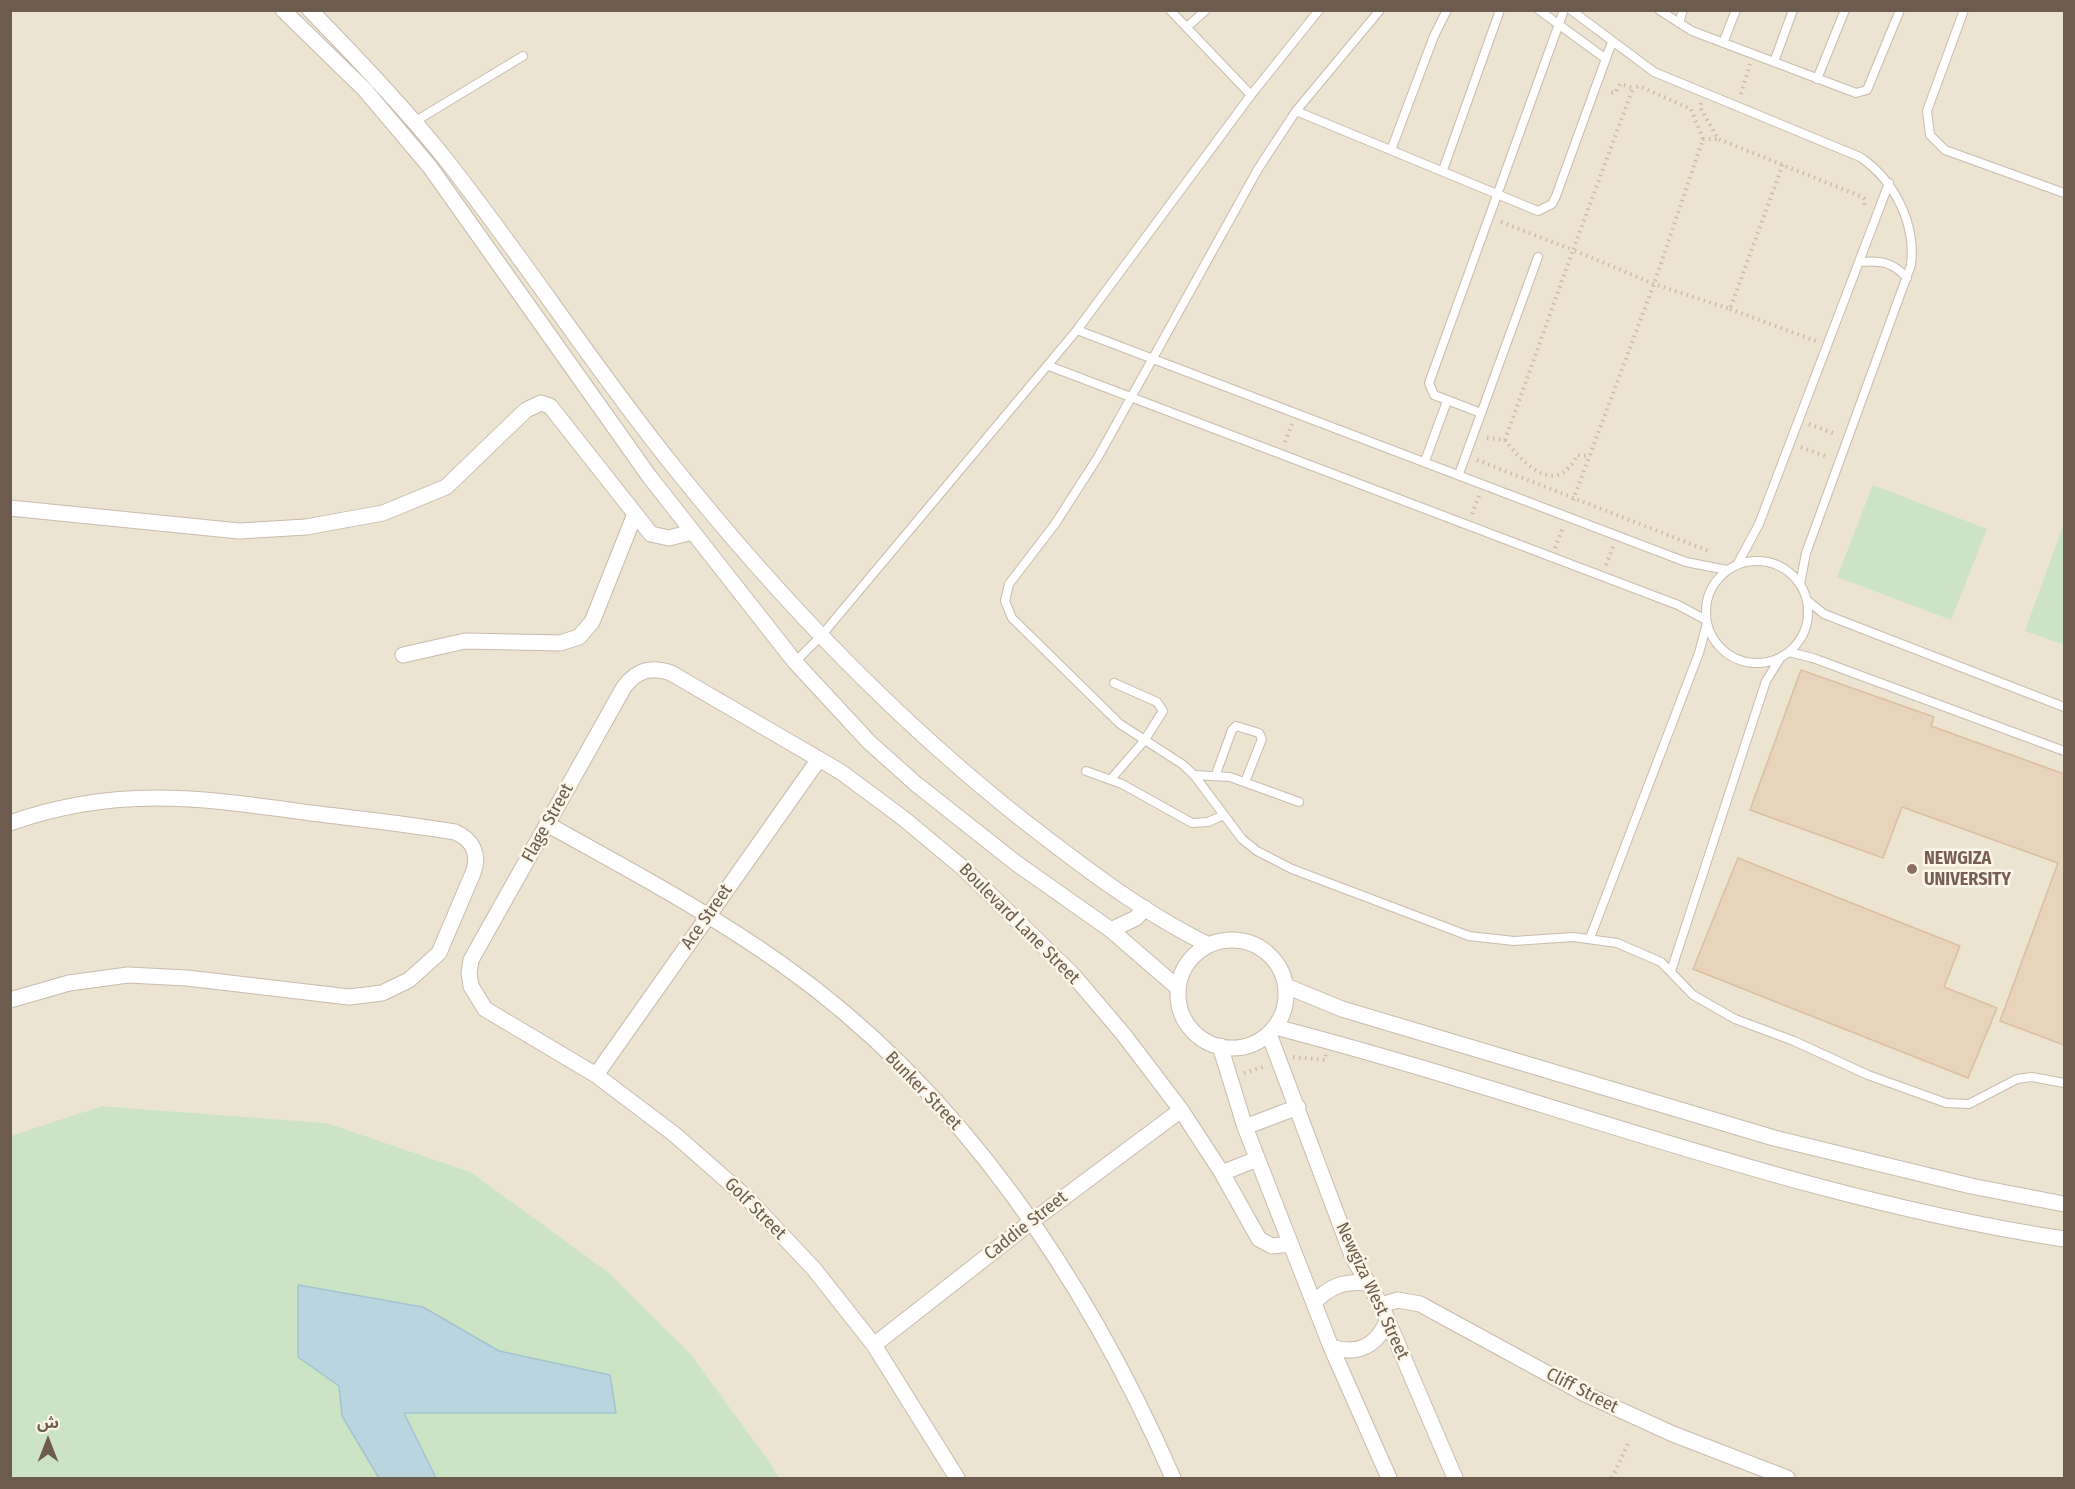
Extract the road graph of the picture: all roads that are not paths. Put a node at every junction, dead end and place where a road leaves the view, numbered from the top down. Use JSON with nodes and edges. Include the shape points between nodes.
{"nodes":[{"id":1,"x":283,"y":10,"type":"edge"},
{"id":2,"x":310,"y":10,"type":"edge"},
{"id":3,"x":1170,"y":10,"type":"edge"},
{"id":4,"x":1206,"y":10,"type":"edge"},
{"id":5,"x":1319,"y":10,"type":"edge"},
{"id":6,"x":1380,"y":10,"type":"edge"},
{"id":7,"x":1448,"y":10,"type":"edge"},
{"id":8,"x":1500,"y":10,"type":"edge"},
{"id":9,"x":1539,"y":10,"type":"edge"},
{"id":10,"x":1564,"y":10,"type":"edge"},
{"id":11,"x":1570,"y":10,"type":"edge"},
{"id":12,"x":1659,"y":10,"type":"edge"},
{"id":13,"x":1683,"y":10,"type":"edge"},
{"id":14,"x":1736,"y":10,"type":"edge"},
{"id":15,"x":1793,"y":10,"type":"edge"},
{"id":16,"x":1845,"y":10,"type":"edge"},
{"id":17,"x":1900,"y":10,"type":"edge"},
{"id":18,"x":1964,"y":10,"type":"edge"},
{"id":19,"x":1679,"y":23,"type":"junction"},
{"id":20,"x":1558,"y":24,"type":"junction"},
{"id":21,"x":1187,"y":27,"type":"junction"},
{"id":22,"x":1612,"y":42,"type":"junction"},
{"id":23,"x":1723,"y":43,"type":"junction"},
{"id":24,"x":523,"y":56,"type":"dead end"},
{"id":25,"x":1606,"y":59,"type":"junction"},
{"id":26,"x":1774,"y":62,"type":"junction"},
{"id":27,"x":1817,"y":79,"type":"junction"},
{"id":28,"x":1251,"y":95,"type":"junction"},
{"id":29,"x":1296,"y":111,"type":"junction"},
{"id":30,"x":414,"y":122,"type":"junction"},
{"id":31,"x":1391,"y":150,"type":"junction"},
{"id":32,"x":1443,"y":170,"type":"junction"},
{"id":33,"x":1889,"y":183,"type":"junction"},
{"id":34,"x":2064,"y":193,"type":"edge"},
{"id":35,"x":1497,"y":194,"type":"junction"},
{"id":36,"x":1538,"y":258,"type":"dead end"},
{"id":37,"x":1860,"y":262,"type":"junction"},
{"id":38,"x":1907,"y":278,"type":"junction"},
{"id":39,"x":1077,"y":330,"type":"junction"},
{"id":40,"x":1152,"y":357,"type":"junction"},
{"id":41,"x":1049,"y":366,"type":"junction"},
{"id":42,"x":1130,"y":398,"type":"junction"},
{"id":43,"x":1447,"y":401,"type":"junction"},
{"id":44,"x":1481,"y":413,"type":"junction"},
{"id":45,"x":1425,"y":461,"type":"junction"},
{"id":46,"x":1459,"y":474,"type":"junction"},
{"id":47,"x":10,"y":508,"type":"edge"},
{"id":48,"x":636,"y":514,"type":"junction"},
{"id":49,"x":692,"y":532,"type":"junction"},
{"id":50,"x":1737,"y":565,"type":"junction"},
{"id":51,"x":1727,"y":570,"type":"junction"},
{"id":52,"x":1800,"y":584,"type":"junction"},
{"id":53,"x":1808,"y":601,"type":"junction"},
{"id":54,"x":1707,"y":622,"type":"junction"},
{"id":55,"x":821,"y":636,"type":"junction"},
{"id":56,"x":1790,"y":652,"type":"junction"},
{"id":57,"x":403,"y":655,"type":"dead end"},
{"id":58,"x":1781,"y":657,"type":"junction"},
{"id":59,"x":795,"y":662,"type":"junction"},
{"id":60,"x":671,"y":673,"type":"joint"},
{"id":61,"x":1114,"y":683,"type":"dead end"},
{"id":62,"x":2064,"y":707,"type":"edge"},
{"id":63,"x":1144,"y":741,"type":"junction"},
{"id":64,"x":2064,"y":751,"type":"edge"},
{"id":65,"x":819,"y":759,"type":"junction"},
{"id":66,"x":1086,"y":771,"type":"dead end"},
{"id":67,"x":1216,"y":774,"type":"junction"},
{"id":68,"x":1194,"y":775,"type":"junction"},
{"id":69,"x":1111,"y":778,"type":"junction"},
{"id":70,"x":1245,"y":782,"type":"junction"},
{"id":71,"x":1299,"y":802,"type":"dead end"},
{"id":72,"x":1224,"y":815,"type":"junction"},
{"id":73,"x":10,"y":823,"type":"edge"},
{"id":74,"x":547,"y":824,"type":"junction"},
{"id":75,"x":1145,"y":908,"type":"junction"},
{"id":76,"x":709,"y":915,"type":"junction"},
{"id":77,"x":1111,"y":930,"type":"junction"},
{"id":78,"x":1590,"y":938,"type":"junction"},
{"id":79,"x":1209,"y":945,"type":"junction"},
{"id":80,"x":1671,"y":971,"type":"junction"},
{"id":81,"x":1286,"y":986,"type":"junction"},
{"id":82,"x":1178,"y":988,"type":"junction"},
{"id":83,"x":10,"y":1000,"type":"edge"},
{"id":84,"x":485,"y":1009,"type":"joint"},
{"id":85,"x":1272,"y":1030,"type":"junction"},
{"id":86,"x":1220,"y":1046,"type":"junction"},
{"id":87,"x":596,"y":1075,"type":"junction"},
{"id":88,"x":2064,"y":1083,"type":"edge"},
{"id":89,"x":1298,"y":1107,"type":"junction"},
{"id":90,"x":1181,"y":1110,"type":"junction"},
{"id":91,"x":1245,"y":1127,"type":"junction"},
{"id":92,"x":1257,"y":1159,"type":"junction"},
{"id":93,"x":1222,"y":1173,"type":"junction"},
{"id":94,"x":2064,"y":1204,"type":"edge"},
{"id":95,"x":1031,"y":1222,"type":"junction"},
{"id":96,"x":2064,"y":1239,"type":"edge"},
{"id":97,"x":1290,"y":1244,"type":"junction"},
{"id":98,"x":1367,"y":1283,"type":"junction"},
{"id":99,"x":1314,"y":1303,"type":"junction"},
{"id":100,"x":1381,"y":1305,"type":"junction"},
{"id":101,"x":1387,"y":1321,"type":"junction"},
{"id":102,"x":874,"y":1345,"type":"junction"},
{"id":103,"x":1331,"y":1347,"type":"junction"},
{"id":104,"x":1782,"y":1478,"type":"edge"},
{"id":105,"x":957,"y":1479,"type":"edge"},
{"id":106,"x":1173,"y":1479,"type":"edge"},
{"id":107,"x":1389,"y":1479,"type":"edge"},
{"id":108,"x":1455,"y":1479,"type":"edge"}],
"edges":[{"from":1,"to":49,"type":"street","via":[[365,90],[430,167],[571,369]]},
{"from":2,"to":30,"type":"street"},
{"from":3,"to":21,"type":"lane"},
{"from":4,"to":21,"type":"lane"},
{"from":5,"to":28,"type":"lane"},
{"from":6,"to":29,"type":"lane"},
{"from":7,"to":31,"type":"lane","via":[[1434,36]]},
{"from":8,"to":32,"type":"lane"},
{"from":9,"to":20,"type":"lane"},
{"from":10,"to":20,"type":"lane"},
{"from":11,"to":22,"type":"lane"},
{"from":12,"to":19,"type":"lane"},
{"from":13,"to":19,"type":"lane"},
{"from":14,"to":23,"type":"lane"},
{"from":15,"to":26,"type":"lane"},
{"from":16,"to":27,"type":"lane"},
{"from":17,"to":27,"type":"lane","via":[[1867,90],[1856,93]]},
{"from":18,"to":34,"type":"lane","via":[[1927,111],[1930,135],[1945,150]]},
{"from":19,"to":23,"type":"lane"},
{"from":20,"to":25,"type":"lane"},
{"from":20,"to":35,"type":"lane"},
{"from":21,"to":28,"type":"lane"},
{"from":22,"to":25,"type":"lane"},
{"from":22,"to":33,"type":"lane","via":[[1654,72],[1842,148],[1876,168]]},
{"from":23,"to":26,"type":"lane"},
{"from":24,"to":30,"type":"lane"},
{"from":25,"to":35,"type":"lane","via":[[1552,204],[1538,211]]},
{"from":26,"to":27,"type":"lane"},
{"from":28,"to":39,"type":"lane"},
{"from":29,"to":31,"type":"lane"},
{"from":29,"to":40,"type":"lane","via":[[1258,169]]},
{"from":30,"to":55,"type":"street","via":[[669,461]]},
{"from":31,"to":32,"type":"lane"},
{"from":32,"to":35,"type":"lane"},
{"from":33,"to":37,"type":"lane"},
{"from":33,"to":38,"type":"lane","via":[[1899,201],[1912,245]]},
{"from":35,"to":43,"type":"lane","via":[[1429,382],[1434,395]]},
{"from":36,"to":44,"type":"lane"},
{"from":37,"to":38,"type":"lane","via":[[1892,264]]},
{"from":37,"to":50,"type":"lane","via":[[1759,524]]},
{"from":38,"to":52,"type":"lane","via":[[1806,553]]},
{"from":39,"to":40,"type":"lane"},
{"from":39,"to":41,"type":"lane"},
{"from":40,"to":42,"type":"lane"},
{"from":40,"to":45,"type":"lane"},
{"from":41,"to":42,"type":"lane"},
{"from":41,"to":55,"type":"lane"},
{"from":42,"to":54,"type":"lane","via":[[1678,605]]},
{"from":42,"to":63,"type":"lane","via":[[1077,491],[1008,584],[1005,601],[1012,618],[1120,724]]},
{"from":43,"to":44,"type":"lane"},
{"from":43,"to":45,"type":"lane"},
{"from":44,"to":46,"type":"lane"},
{"from":45,"to":46,"type":"lane"},
{"from":46,"to":51,"type":"lane","via":[[1692,564]]},
{"from":47,"to":48,"type":"street","via":[[239,531],[306,527],[383,513],[446,487],[526,410],[541,403],[550,406]]},
{"from":48,"to":49,"type":"street","via":[[651,534],[677,536]]},
{"from":48,"to":57,"type":"street","via":[[592,622],[579,637],[560,643],[465,641]]},
{"from":49,"to":59,"type":"street"},
{"from":50,"to":51,"type":"lane"},
{"from":50,"to":52,"type":"lane","via":[[1757,561],[1777,565]]},
{"from":51,"to":54,"type":"lane","via":[[1708,597]]},
{"from":52,"to":53,"type":"lane"},
{"from":53,"to":56,"type":"lane","via":[[1808,623]]},
{"from":53,"to":62,"type":"lane","via":[[1824,614]]},
{"from":54,"to":58,"type":"lane","via":[[1718,644],[1736,658],[1759,663]]},
{"from":54,"to":78,"type":"lane","via":[[1699,653]]},
{"from":55,"to":59,"type":"lane"},
{"from":55,"to":75,"type":"street","via":[[881,699],[985,790]]},
{"from":56,"to":58,"type":"lane"},
{"from":56,"to":64,"type":"lane"},
{"from":58,"to":80,"type":"lane","via":[[1766,681]]},
{"from":59,"to":77,"type":"street","via":[[869,742],[916,784],[1016,863]]},
{"from":60,"to":65,"type":"street","name":"Boulevard Lane Street"},
{"from":60,"to":74,"type":"street","name":"Flage Street","via":[[650,669],[631,679]]},
{"from":61,"to":63,"type":"lane","via":[[1162,707],[1163,715]]},
{"from":63,"to":68,"type":"lane"},
{"from":63,"to":69,"type":"lane"},
{"from":65,"to":76,"type":"street","name":"Ace Street"},
{"from":65,"to":90,"type":"street","name":"Boulevard Lane Street","via":[[903,818],[1020,921],[1074,976]]},
{"from":66,"to":69,"type":"lane"},
{"from":67,"to":68,"type":"lane"},
{"from":67,"to":70,"type":"lane"},
{"from":67,"to":70,"type":"lane","via":[[1232,730],[1241,725],[1259,733],[1262,739]]},
{"from":68,"to":72,"type":"lane"},
{"from":69,"to":72,"type":"lane","via":[[1185,820],[1208,822]]},
{"from":70,"to":71,"type":"lane"},
{"from":72,"to":78,"type":"lane","via":[[1242,839],[1274,861],[1469,936],[1514,941]]},
{"from":73,"to":83,"type":"street","via":[[105,799],[175,796],[455,832],[472,845],[476,866],[440,953],[410,980],[382,993],[349,997],[128,975],[69,982]]},
{"from":74,"to":76,"type":"street","name":"Bunker Street"},
{"from":74,"to":84,"type":"street","name":"Flage Street","via":[[471,960],[471,986]]},
{"from":75,"to":77,"type":"street","via":[[1124,926]]},
{"from":75,"to":79,"type":"street"},
{"from":76,"to":87,"type":"street","name":"Ace Street"},
{"from":76,"to":95,"type":"street","name":"Bunker Street","via":[[785,966],[906,1071],[984,1155]]},
{"from":77,"to":82,"type":"street"},
{"from":78,"to":80,"type":"lane","via":[[1641,952]]},
{"from":79,"to":81,"type":"street","via":[[1233,940],[1257,946],[1276,963]]},
{"from":79,"to":82,"type":"street","via":[[1188,962]]},
{"from":80,"to":88,"type":"lane","via":[[1693,995],[1735,1019],[1946,1103],[1969,1104],[2017,1079],[2032,1077]]},
{"from":81,"to":85,"type":"street","via":[[1286,1000]]},
{"from":81,"to":94,"type":"street","via":[[1342,1009],[1774,1138]]},
{"from":82,"to":86,"type":"street","via":[[1178,1001],[1188,1025],[1197,1035]]},
{"from":84,"to":87,"type":"street","name":"Golf Street"},
{"from":85,"to":86,"type":"street","via":[[1241,1047]]},
{"from":85,"to":89,"type":"street","name":"Newgiza West Street"},
{"from":85,"to":96,"type":"street","via":[[1331,1041],[1638,1136],[1841,1192]]},
{"from":86,"to":91,"type":"street"},
{"from":87,"to":102,"type":"street","name":"Golf Street","via":[[674,1134],[747,1198],[814,1269]]},
{"from":89,"to":91,"type":"street"},
{"from":89,"to":98,"type":"street","name":"Newgiza West Street","via":[[1347,1244]]},
{"from":90,"to":93,"type":"street","name":"Boulevard Lane Street"},
{"from":90,"to":95,"type":"street","name":"Caddie Street"},
{"from":91,"to":92,"type":"street"},
{"from":92,"to":93,"type":"street"},
{"from":92,"to":97,"type":"street"},
{"from":93,"to":97,"type":"street","name":"Boulevard Lane Street","via":[[1263,1243]]},
{"from":95,"to":102,"type":"street","name":"Caddie Street"},
{"from":95,"to":106,"type":"street","name":"Bunker Street","via":[[1095,1321],[1146,1417]]},
{"from":97,"to":99,"type":"street"},
{"from":98,"to":99,"type":"street","via":[[1337,1285]]},
{"from":98,"to":100,"type":"street","name":"Newgiza West Street"},
{"from":99,"to":103,"type":"street"},
{"from":100,"to":101,"type":"street","name":"Newgiza West Street"},
{"from":100,"to":104,"type":"street","name":"Cliff Street","via":[[1398,1300],[1420,1304],[1586,1394]]},
{"from":101,"to":103,"type":"street","via":[[1382,1334],[1365,1347],[1344,1351]]},
{"from":101,"to":108,"type":"street","name":"Newgiza West Street"},
{"from":102,"to":105,"type":"street","name":"Golf Street"},
{"from":103,"to":107,"type":"street"}]}
